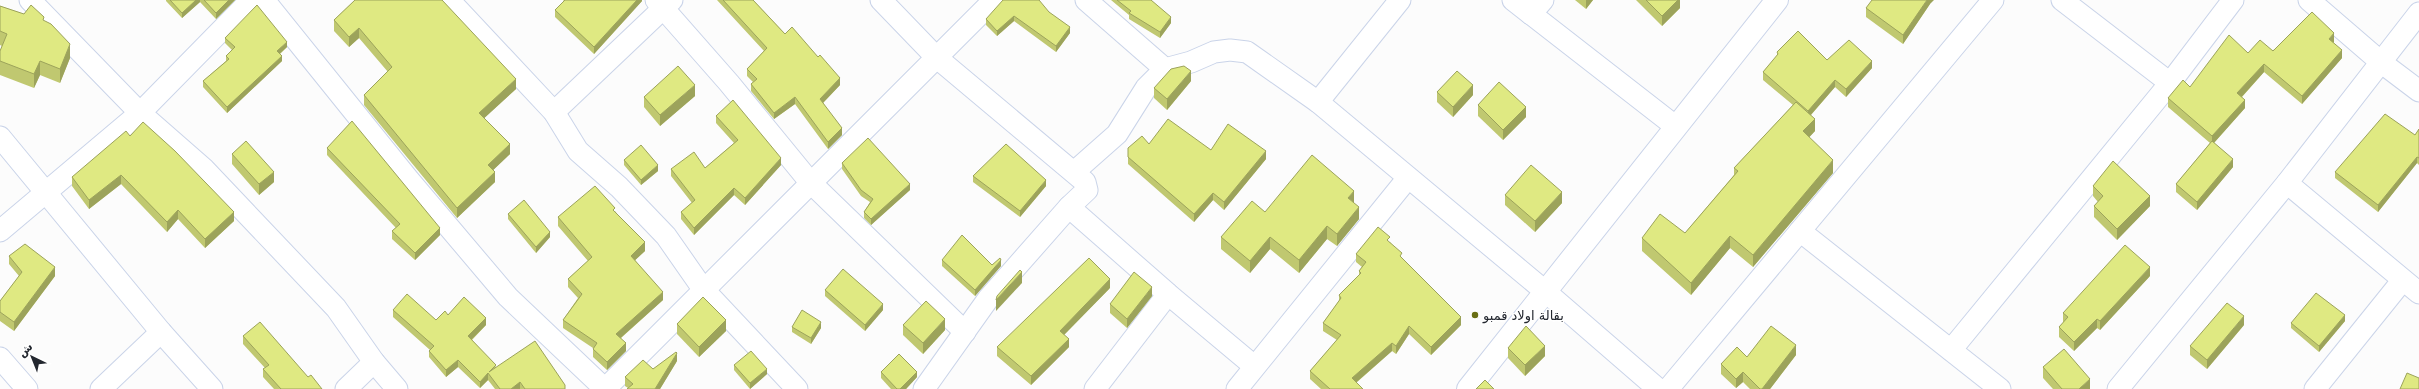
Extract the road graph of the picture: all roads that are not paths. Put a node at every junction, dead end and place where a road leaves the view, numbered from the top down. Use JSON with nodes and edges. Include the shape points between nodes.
{"nodes":[{"id":1,"x":30,"y":0,"type":"edge"},
{"id":2,"x":251,"y":0,"type":"edge"},
{"id":3,"x":264,"y":0,"type":"edge"},
{"id":4,"x":449,"y":0,"type":"edge"},
{"id":5,"x":882,"y":0,"type":"edge"},
{"id":6,"x":994,"y":0,"type":"edge"},
{"id":7,"x":1086,"y":0,"type":"edge"},
{"id":8,"x":1400,"y":0,"type":"edge"},
{"id":9,"x":1513,"y":0,"type":"edge"},
{"id":10,"x":1777,"y":0,"type":"edge"},
{"id":11,"x":1993,"y":0,"type":"edge"},
{"id":12,"x":2062,"y":0,"type":"edge"},
{"id":13,"x":2233,"y":0,"type":"edge"},
{"id":14,"x":2309,"y":0,"type":"edge"},
{"id":15,"x":663,"y":3,"type":"edge"},
{"id":16,"x":1537,"y":7,"type":"edge"},
{"id":17,"x":2419,"y":13,"type":"edge"},
{"id":18,"x":936,"y":56,"type":"junction"},
{"id":19,"x":2382,"y":63,"type":"junction"},
{"id":20,"x":1165,"y":69,"type":"junction"},
{"id":21,"x":2170,"y":83,"type":"junction"},
{"id":22,"x":2419,"y":91,"type":"edge"},
{"id":23,"x":1318,"y":102,"type":"junction"},
{"id":24,"x":554,"y":112,"type":"junction"},
{"id":25,"x":140,"y":113,"type":"junction"},
{"id":26,"x":1675,"y":126,"type":"junction"},
{"id":27,"x":0,"y":137,"type":"edge"},
{"id":28,"x":1074,"y":172,"type":"junction"},
{"id":29,"x":1407,"y":179,"type":"junction"},
{"id":30,"x":810,"y":182,"type":"junction"},
{"id":31,"x":2287,"y":183,"type":"junction"},
{"id":32,"x":46,"y":193,"type":"junction"},
{"id":33,"x":1068,"y":207,"type":"junction"},
{"id":34,"x":0,"y":231,"type":"edge"},
{"id":35,"x":1800,"y":231,"type":"junction"},
{"id":36,"x":2402,"y":281,"type":"junction"},
{"id":37,"x":703,"y":289,"type":"junction"},
{"id":38,"x":1546,"y":292,"type":"junction"},
{"id":39,"x":2419,"y":293,"type":"edge"},
{"id":40,"x":1168,"y":294,"type":"junction"},
{"id":41,"x":161,"y":332,"type":"junction"},
{"id":42,"x":965,"y":332,"type":"junction"},
{"id":43,"x":1951,"y":350,"type":"junction"},
{"id":44,"x":0,"y":358,"type":"edge"},
{"id":45,"x":374,"y":362,"type":"junction"},
{"id":46,"x":1254,"y":366,"type":"junction"},
{"id":47,"x":27,"y":389,"type":"edge"},
{"id":48,"x":101,"y":389,"type":"edge"},
{"id":49,"x":212,"y":389,"type":"edge"},
{"id":50,"x":346,"y":389,"type":"edge"},
{"id":51,"x":397,"y":389,"type":"edge"},
{"id":52,"x":605,"y":389,"type":"edge"},
{"id":53,"x":797,"y":389,"type":"edge"},
{"id":54,"x":924,"y":389,"type":"edge"},
{"id":55,"x":1094,"y":389,"type":"edge"},
{"id":56,"x":1237,"y":389,"type":"edge"},
{"id":57,"x":1468,"y":389,"type":"edge"},
{"id":58,"x":1658,"y":389,"type":"edge"},
{"id":59,"x":1668,"y":389,"type":"edge"},
{"id":60,"x":2000,"y":389,"type":"edge"},
{"id":61,"x":2118,"y":389,"type":"edge"},
{"id":62,"x":2315,"y":389,"type":"edge"}],
"edges":[{"from":1,"to":25,"type":"street"},
{"from":2,"to":25,"type":"street"},
{"from":3,"to":52,"type":"street","via":[[409,180],[508,297]]},
{"from":4,"to":24,"type":"street"},
{"from":5,"to":18,"type":"street"},
{"from":6,"to":18,"type":"street"},
{"from":7,"to":20,"type":"street"},
{"from":8,"to":23,"type":"street"},
{"from":9,"to":16,"type":"street"},
{"from":10,"to":26,"type":"street"},
{"from":11,"to":35,"type":"street"},
{"from":12,"to":21,"type":"street"},
{"from":13,"to":21,"type":"street"},
{"from":14,"to":19,"type":"street"},
{"from":15,"to":24,"type":"street"},
{"from":15,"to":30,"type":"street"},
{"from":16,"to":26,"type":"street"},
{"from":17,"to":19,"type":"street"},
{"from":18,"to":28,"type":"street"},
{"from":18,"to":30,"type":"street"},
{"from":19,"to":22,"type":"street"},
{"from":19,"to":31,"type":"street"},
{"from":20,"to":23,"type":"street","via":[[1214,52],[1247,52]]},
{"from":20,"to":28,"type":"street","via":[[1146,88],[1117,134]]},
{"from":21,"to":43,"type":"street"},
{"from":23,"to":29,"type":"street"},
{"from":24,"to":37,"type":"street","via":[[578,151],[619,187],[666,236]]},
{"from":25,"to":32,"type":"street"},
{"from":25,"to":45,"type":"street","via":[[204,169],[336,308]]},
{"from":26,"to":38,"type":"street"},
{"from":27,"to":32,"type":"street"},
{"from":28,"to":33,"type":"street","via":[[1085,182],[1087,190]]},
{"from":29,"to":38,"type":"street"},
{"from":29,"to":46,"type":"street"},
{"from":30,"to":37,"type":"street","via":[[754,241]]},
{"from":30,"to":42,"type":"street"},
{"from":31,"to":36,"type":"street"},
{"from":31,"to":61,"type":"street"},
{"from":32,"to":34,"type":"street"},
{"from":32,"to":41,"type":"street"},
{"from":33,"to":40,"type":"street"},
{"from":33,"to":42,"type":"street","via":[[988,299]]},
{"from":35,"to":43,"type":"street"},
{"from":35,"to":59,"type":"street"},
{"from":36,"to":39,"type":"street"},
{"from":36,"to":62,"type":"street"},
{"from":37,"to":52,"type":"street"},
{"from":37,"to":53,"type":"street"},
{"from":38,"to":57,"type":"street"},
{"from":38,"to":58,"type":"street"},
{"from":40,"to":46,"type":"street"},
{"from":40,"to":55,"type":"street"},
{"from":41,"to":48,"type":"street"},
{"from":41,"to":49,"type":"street"},
{"from":42,"to":54,"type":"street"},
{"from":43,"to":60,"type":"street"},
{"from":44,"to":47,"type":"street"},
{"from":45,"to":50,"type":"street"},
{"from":45,"to":51,"type":"street"},
{"from":46,"to":56,"type":"street"}]}
